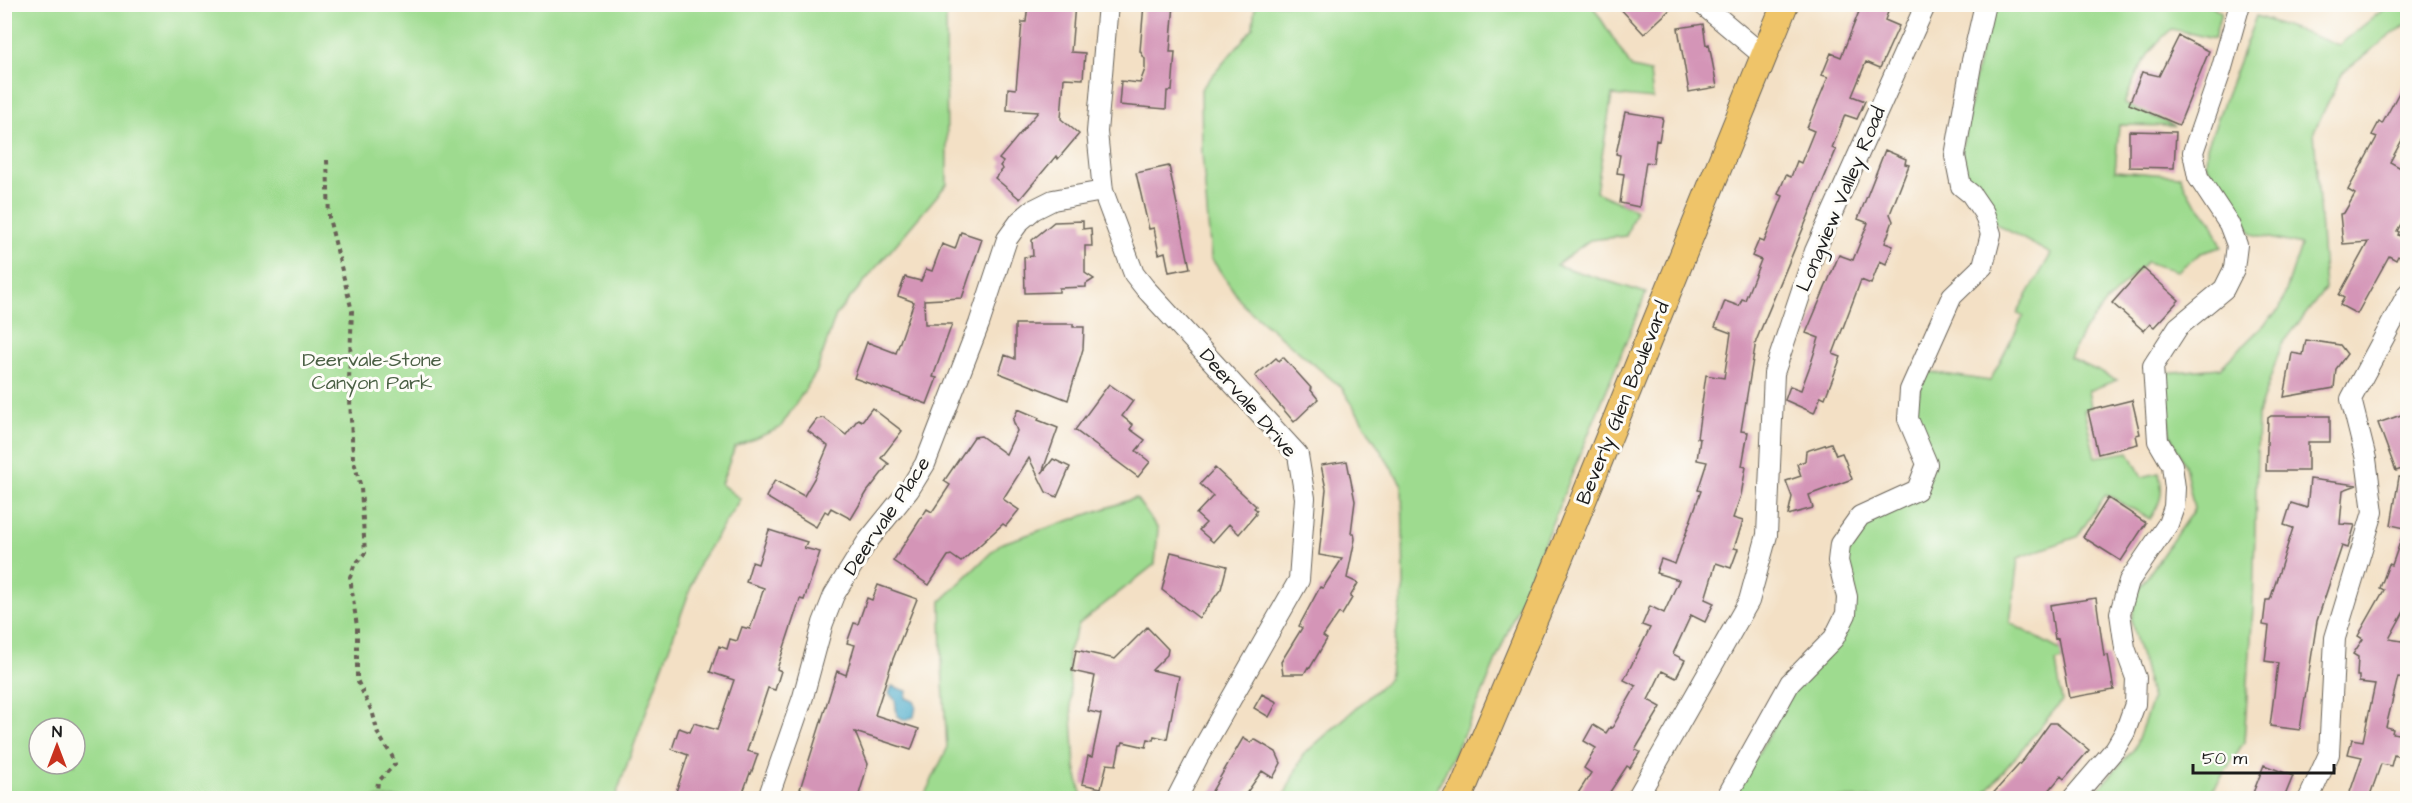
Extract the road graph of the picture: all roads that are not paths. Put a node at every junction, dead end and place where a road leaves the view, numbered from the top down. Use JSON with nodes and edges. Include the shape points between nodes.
{"nodes":[{"id":1,"x":1107,"y":4,"type":"edge"},
{"id":2,"x":1702,"y":4,"type":"edge"},
{"id":3,"x":1785,"y":4,"type":"edge"},
{"id":4,"x":1926,"y":4,"type":"edge"},
{"id":5,"x":1985,"y":4,"type":"edge"},
{"id":6,"x":2240,"y":4,"type":"edge"},
{"id":7,"x":1764,"y":57,"type":"junction"},
{"id":8,"x":1104,"y":191,"type":"junction"},
{"id":9,"x":2408,"y":293,"type":"edge"},
{"id":10,"x":768,"y":798,"type":"edge"},
{"id":11,"x":1177,"y":798,"type":"edge"},
{"id":12,"x":1456,"y":798,"type":"edge"},
{"id":13,"x":1637,"y":798,"type":"edge"},
{"id":14,"x":1726,"y":798,"type":"edge"},
{"id":15,"x":2073,"y":798,"type":"edge"},
{"id":16,"x":2309,"y":798,"type":"edge"}],
"edges":[{"from":1,"to":8,"type":"street","name":"Deervale Drive","via":[[1097,132]]},
{"from":2,"to":7,"type":"street"},
{"from":3,"to":7,"type":"main road","name":"Beverly Glen Boulevard"},
{"from":4,"to":13,"type":"street","name":"Longview Valley Road","via":[[1815,251],[1774,373],[1767,534],[1749,601]]},
{"from":5,"to":14,"type":"street","via":[[1955,156],[1961,186],[1984,213],[1991,234],[1983,266],[1952,296],[1910,390],[1908,419],[1927,464],[1917,490],[1860,516],[1839,544],[1846,614],[1834,638],[1790,683]]},
{"from":6,"to":15,"type":"street","via":[[2193,152],[2198,177],[2229,224],[2237,245],[2234,269],[2224,289],[2178,327],[2153,366],[2158,441],[2172,465],[2174,507],[2168,524],[2129,580],[2120,612],[2136,678],[2135,704],[2115,749]]},
{"from":7,"to":12,"type":"main road","name":"Beverly Glen Boulevard","via":[[1543,599]]},
{"from":8,"to":10,"type":"street","name":"Deervale Place","via":[[1053,200],[1020,221],[1007,239],[925,464],[867,542],[834,595]]},
{"from":8,"to":11,"type":"street","name":"Deervale Drive","via":[[1134,274],[1298,455],[1305,498],[1299,580]]},
{"from":9,"to":16,"type":"street","via":[[2351,399],[2366,459],[2373,512],[2335,638],[2329,754]]}]}
